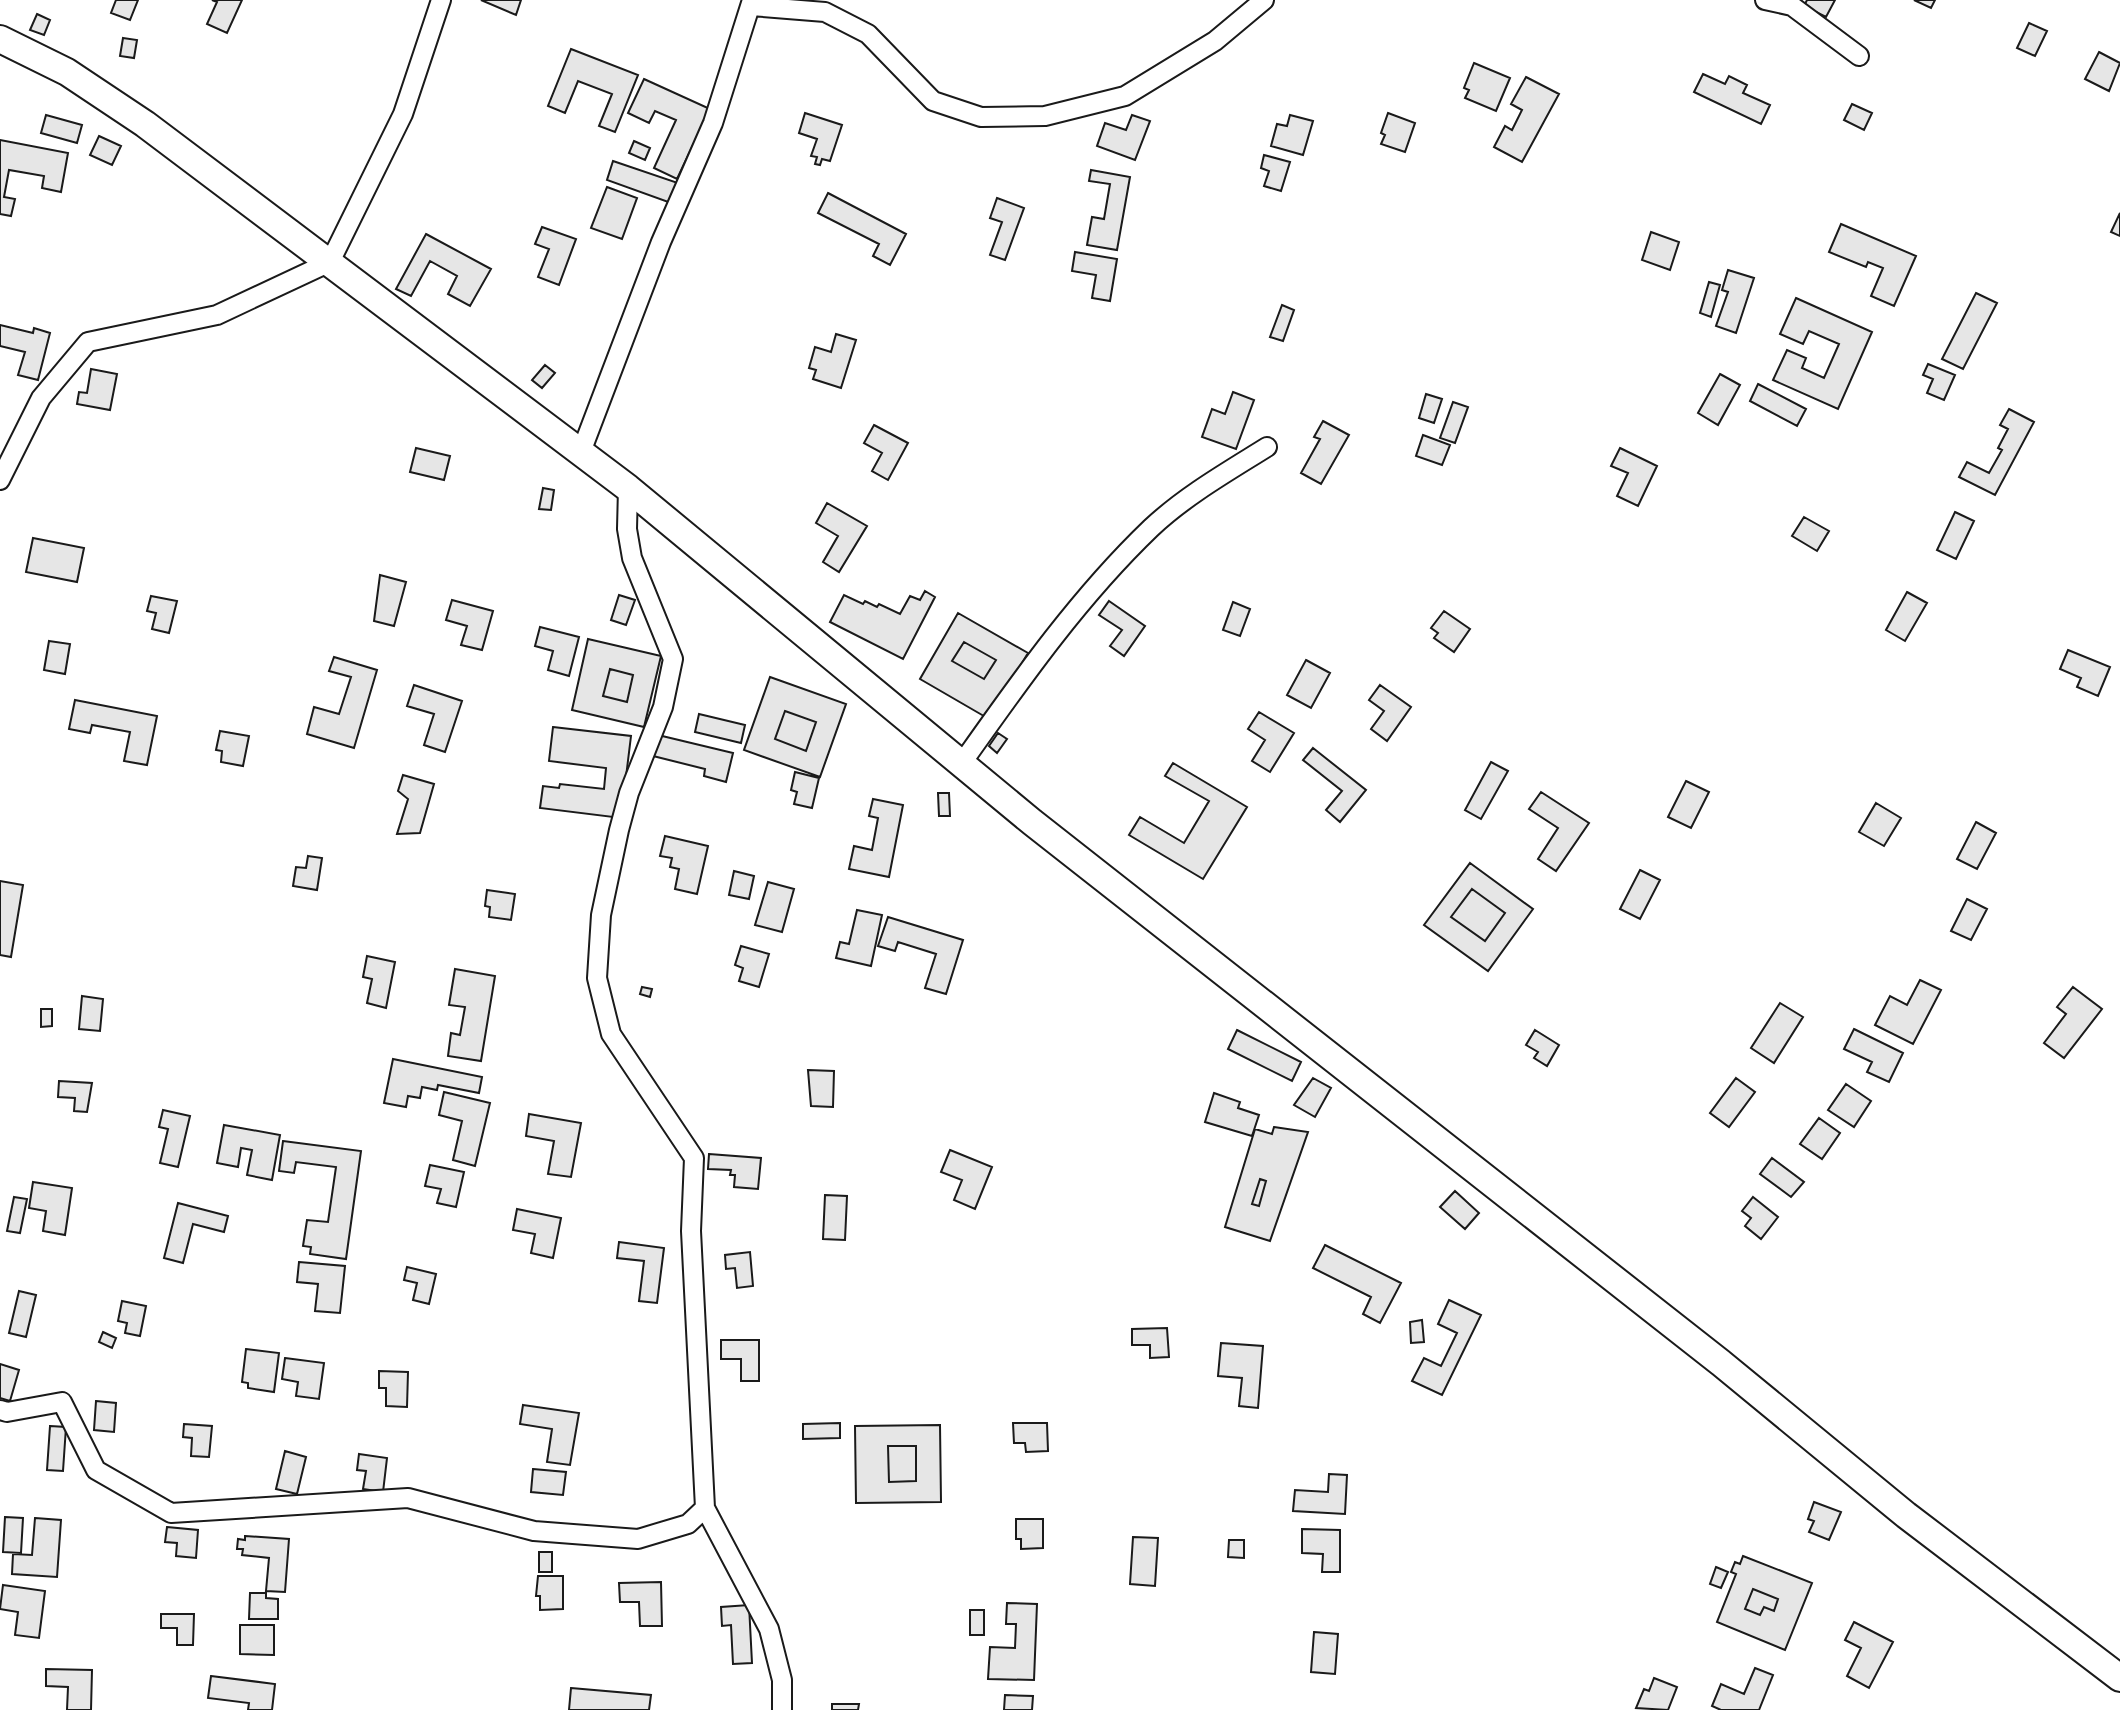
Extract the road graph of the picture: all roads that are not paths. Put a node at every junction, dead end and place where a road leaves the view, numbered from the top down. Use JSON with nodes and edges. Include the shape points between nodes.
{"nodes":[{"id":1,"x":441,"y":0,"type":"edge"},
{"id":2,"x":1264,"y":0,"type":"edge"},
{"id":3,"x":1765,"y":0,"type":"edge"},
{"id":4,"x":751,"y":3,"type":"edge"},
{"id":5,"x":0,"y":39,"type":"edge"},
{"id":6,"x":1859,"y":56,"type":"dead end"},
{"id":7,"x":330,"y":262,"type":"junction"},
{"id":8,"x":1267,"y":447,"type":"dead end"},
{"id":9,"x":581,"y":452,"type":"junction"},
{"id":10,"x":0,"y":480,"type":"edge"},
{"id":11,"x":628,"y":488,"type":"junction"},
{"id":12,"x":962,"y":763,"type":"junction"},
{"id":13,"x":0,"y":1410,"type":"edge"},
{"id":14,"x":705,"y":1508,"type":"junction"},
{"id":15,"x":2120,"y":1678,"type":"edge"},
{"id":16,"x":782,"y":1710,"type":"edge"}],
"edges":[{"from":1,"to":7,"type":"street","via":[[403,114]]},
{"from":2,"to":4,"type":"street","via":[[1215,41],[1125,96],[1045,116],[981,117],[933,101],[868,34],[825,12]]},
{"from":3,"to":6,"type":"street","via":[[1792,6]]},
{"from":4,"to":9,"type":"street","via":[[713,123]]},
{"from":5,"to":7,"type":"street","via":[[67,72],[145,124]]},
{"from":7,"to":9,"type":"street"},
{"from":7,"to":10,"type":"street","via":[[217,315],[88,342],[41,398]]},
{"from":8,"to":12,"type":"street","via":[[1152,527],[1033,661]]},
{"from":9,"to":11,"type":"street"},
{"from":11,"to":12,"type":"street"},
{"from":11,"to":14,"type":"street","via":[[632,558],[673,659],[663,707],[619,830],[601,915],[597,978],[611,1034],[694,1158],[691,1231]]},
{"from":12,"to":15,"type":"street","via":[[1906,1515]]},
{"from":13,"to":14,"type":"street","via":[[62,1402],[96,1470],[171,1513],[408,1498],[534,1531],[638,1539],[688,1524]]},
{"from":14,"to":16,"type":"street","via":[[769,1629],[782,1680]]}]}
